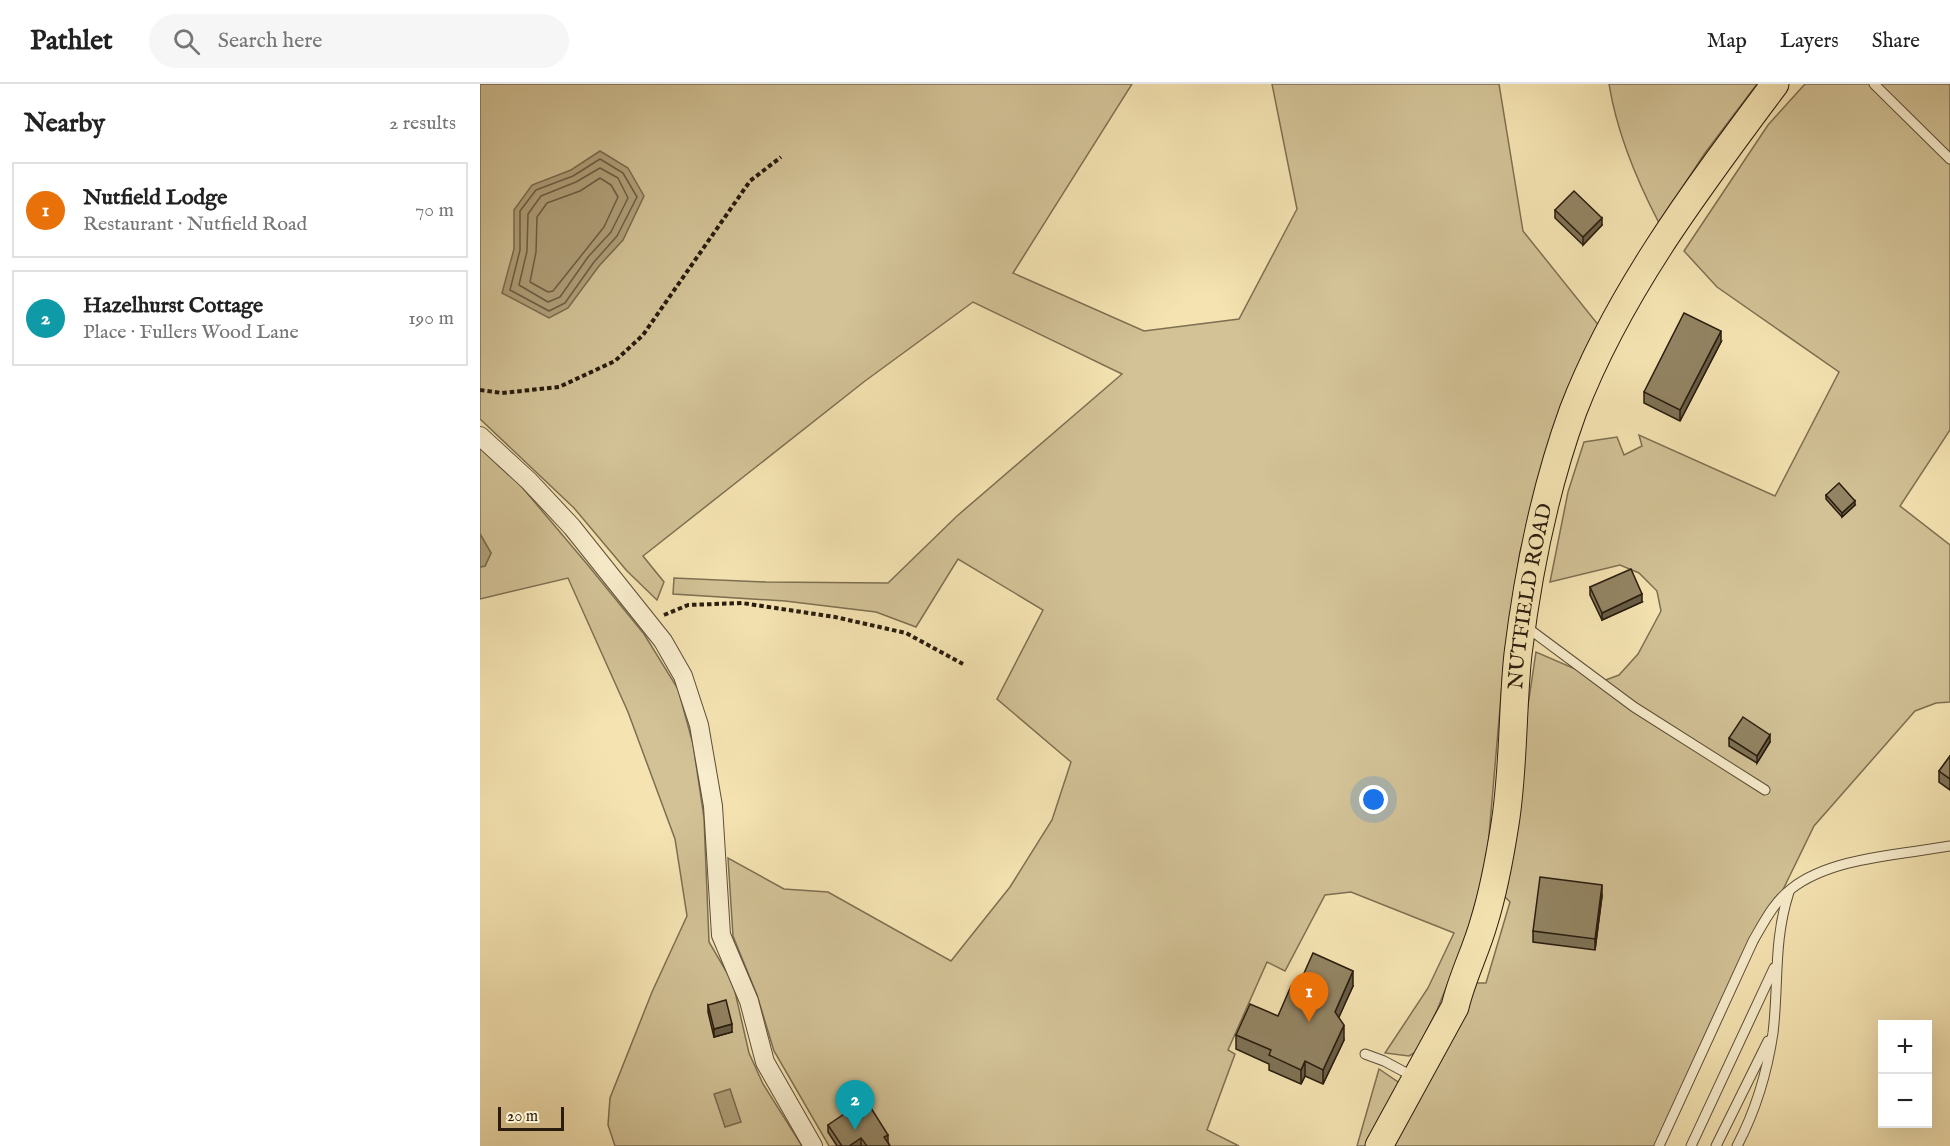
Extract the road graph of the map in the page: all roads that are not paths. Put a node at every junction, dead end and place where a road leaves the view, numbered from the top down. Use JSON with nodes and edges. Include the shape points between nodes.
{"nodes":[{"id":1,"x":1775,"y":84,"type":"edge"},
{"id":2,"x":1874,"y":84,"type":"edge"},
{"id":3,"x":1950,"y":159,"type":"edge"},
{"id":4,"x":480,"y":436,"type":"edge"},
{"id":5,"x":1523,"y":625,"type":"junction"},
{"id":6,"x":1765,"y":790,"type":"dead end"},
{"id":7,"x":1950,"y":846,"type":"edge"},
{"id":8,"x":1790,"y":890,"type":"junction"},
{"id":9,"x":1776,"y":963,"type":"junction"},
{"id":10,"x":1773,"y":1031,"type":"junction"},
{"id":11,"x":1365,"y":1054,"type":"dead end"},
{"id":12,"x":1416,"y":1078,"type":"junction"},
{"id":13,"x":813,"y":1146,"type":"edge"},
{"id":14,"x":1378,"y":1146,"type":"edge"},
{"id":15,"x":1659,"y":1146,"type":"edge"},
{"id":16,"x":1691,"y":1146,"type":"edge"},
{"id":17,"x":1716,"y":1146,"type":"edge"},
{"id":18,"x":1737,"y":1146,"type":"edge"}],
"edges":[{"from":1,"to":5,"type":"main road","name":"NUTFIELD ROAD","via":[[1669,232],[1603,342],[1555,466],[1534,553]]},
{"from":2,"to":3,"type":"lane"},
{"from":4,"to":13,"type":"street","via":[[572,527],[663,641],[683,676],[699,726],[713,806],[721,935],[749,1001],[765,1062]]},
{"from":5,"to":6,"type":"lane","via":[[1634,707]]},
{"from":5,"to":12,"type":"main road","name":"NUTFIELD ROAD","via":[[1505,822],[1494,884],[1455,1007]]},
{"from":7,"to":8,"type":"lane","via":[[1842,865],[1821,871]]},
{"from":8,"to":9,"type":"lane","via":[[1780,919]]},
{"from":8,"to":15,"type":"lane","via":[[1768,914],[1754,941]]},
{"from":9,"to":10,"type":"lane"},
{"from":9,"to":16,"type":"lane"},
{"from":10,"to":17,"type":"lane"},
{"from":10,"to":18,"type":"lane","via":[[1760,1094]]},
{"from":11,"to":12,"type":"lane"},
{"from":12,"to":14,"type":"main road","name":"NUTFIELD ROAD"}]}
